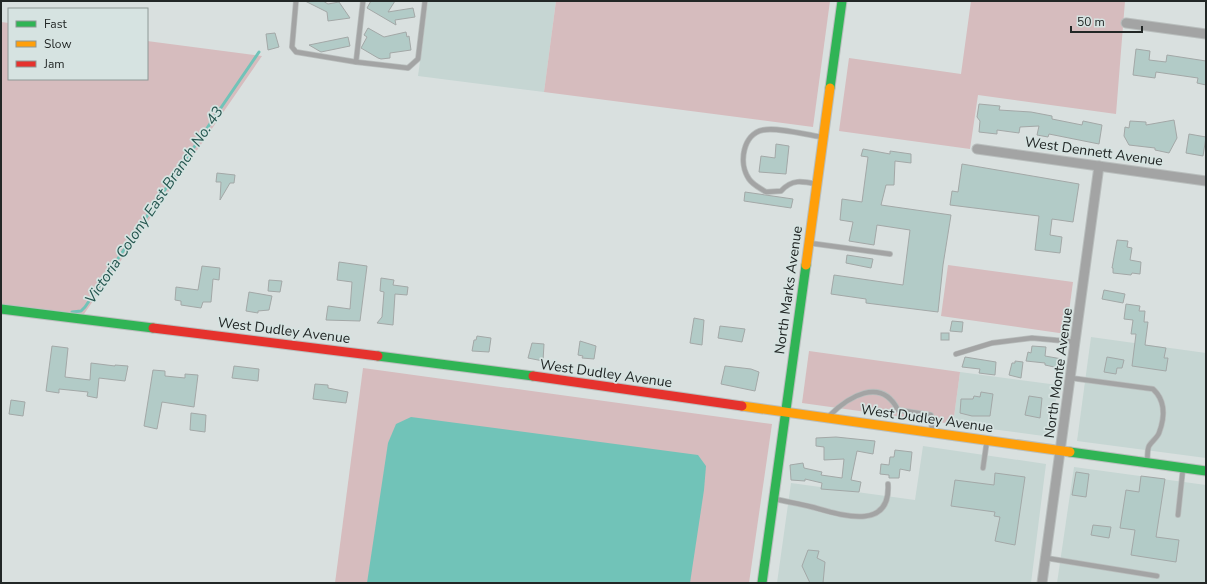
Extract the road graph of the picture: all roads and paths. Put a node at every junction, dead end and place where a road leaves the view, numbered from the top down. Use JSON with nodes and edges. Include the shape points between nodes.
{"nodes":[{"id":1,"x":296,"y":1,"type":"edge"},
{"id":2,"x":363,"y":1,"type":"edge"},
{"id":3,"x":425,"y":1,"type":"edge"},
{"id":4,"x":842,"y":1,"type":"edge"},
{"id":5,"x":1126,"y":23,"type":"dead end"},
{"id":6,"x":1206,"y":34,"type":"edge"},
{"id":7,"x":356,"y":62,"type":"junction"},
{"id":8,"x":824,"y":138,"type":"junction"},
{"id":9,"x":977,"y":149,"type":"dead end"},
{"id":10,"x":1099,"y":166,"type":"junction"},
{"id":11,"x":1206,"y":181,"type":"edge"},
{"id":12,"x":817,"y":184,"type":"junction"},
{"id":13,"x":809,"y":243,"type":"junction"},
{"id":14,"x":890,"y":254,"type":"dead end"},
{"id":15,"x":1,"y":309,"type":"edge"},
{"id":16,"x":1076,"y":342,"type":"junction"},
{"id":17,"x":956,"y":354,"type":"dead end"},
{"id":18,"x":1071,"y":378,"type":"junction"},
{"id":19,"x":786,"y":413,"type":"junction"},
{"id":20,"x":826,"y":419,"type":"junction"},
{"id":21,"x":932,"y":433,"type":"junction"},
{"id":22,"x":987,"y":440,"type":"junction"},
{"id":23,"x":1062,"y":451,"type":"junction"},
{"id":24,"x":1147,"y":463,"type":"junction"},
{"id":25,"x":983,"y":468,"type":"dead end"},
{"id":26,"x":1183,"y":468,"type":"junction"},
{"id":27,"x":1206,"y":471,"type":"edge"},
{"id":28,"x":888,"y":484,"type":"dead end"},
{"id":29,"x":774,"y":499,"type":"junction"},
{"id":30,"x":1178,"y":515,"type":"dead end"},
{"id":31,"x":1046,"y":558,"type":"junction"},
{"id":32,"x":1157,"y":576,"type":"dead end"},
{"id":33,"x":762,"y":583,"type":"edge"},
{"id":34,"x":1042,"y":583,"type":"edge"}],
"edges":[{"from":1,"to":7,"type":"lane","via":[[292,47],[296,52]]},
{"from":2,"to":7,"type":"lane"},
{"from":3,"to":7,"type":"lane","via":[[418,59],[414,64],[408,68]]},
{"from":4,"to":8,"type":"street","name":"North Marks Avenue"},
{"from":5,"to":6,"type":"street"},
{"from":8,"to":12,"type":"street","name":"North Marks Avenue"},
{"from":8,"to":12,"type":"lane","via":[[766,130],[752,136],[744,150],[745,173],[766,192],[781,191],[786,184],[795,181]]},
{"from":9,"to":10,"type":"street","name":"West Dennett Avenue"},
{"from":10,"to":11,"type":"street","name":"West Dennett Avenue"},
{"from":10,"to":16,"type":"street","name":"North Monte Avenue"},
{"from":12,"to":13,"type":"street","name":"North Marks Avenue"},
{"from":13,"to":14,"type":"lane"},
{"from":13,"to":19,"type":"street","name":"North Marks Avenue"},
{"from":15,"to":19,"type":"street","name":"West Dudley Avenue","via":[[468,367]]},
{"from":16,"to":17,"type":"lane","via":[[1032,338],[992,343]]},
{"from":16,"to":18,"type":"street","name":"North Monte Avenue"},
{"from":18,"to":23,"type":"street","name":"North Monte Avenue"},
{"from":18,"to":24,"type":"lane","via":[[1153,389],[1157,393],[1164,404],[1162,421],[1158,434],[1149,447]]},
{"from":19,"to":20,"type":"street","name":"West Dudley Avenue"},
{"from":19,"to":29,"type":"street","name":"North Marks Avenue"},
{"from":20,"to":21,"type":"street","name":"West Dudley Avenue"},
{"from":20,"to":21,"type":"lane","via":[[851,397],[870,392],[880,393],[890,398],[898,410],[931,415]]},
{"from":21,"to":22,"type":"street","name":"West Dudley Avenue"},
{"from":22,"to":23,"type":"street","name":"West Dudley Avenue"},
{"from":22,"to":25,"type":"lane"},
{"from":23,"to":24,"type":"street","name":"West Dudley Avenue"},
{"from":23,"to":31,"type":"street","name":"North Monte Avenue"},
{"from":24,"to":26,"type":"street","name":"West Dudley Avenue"},
{"from":26,"to":27,"type":"street","name":"West Dudley Avenue"},
{"from":26,"to":30,"type":"lane"},
{"from":28,"to":29,"type":"lane","via":[[889,492],[884,508],[859,518]]},
{"from":29,"to":33,"type":"street","name":"North Marks Avenue"},
{"from":31,"to":32,"type":"lane"},
{"from":31,"to":34,"type":"street","name":"North Monte Avenue"}]}
